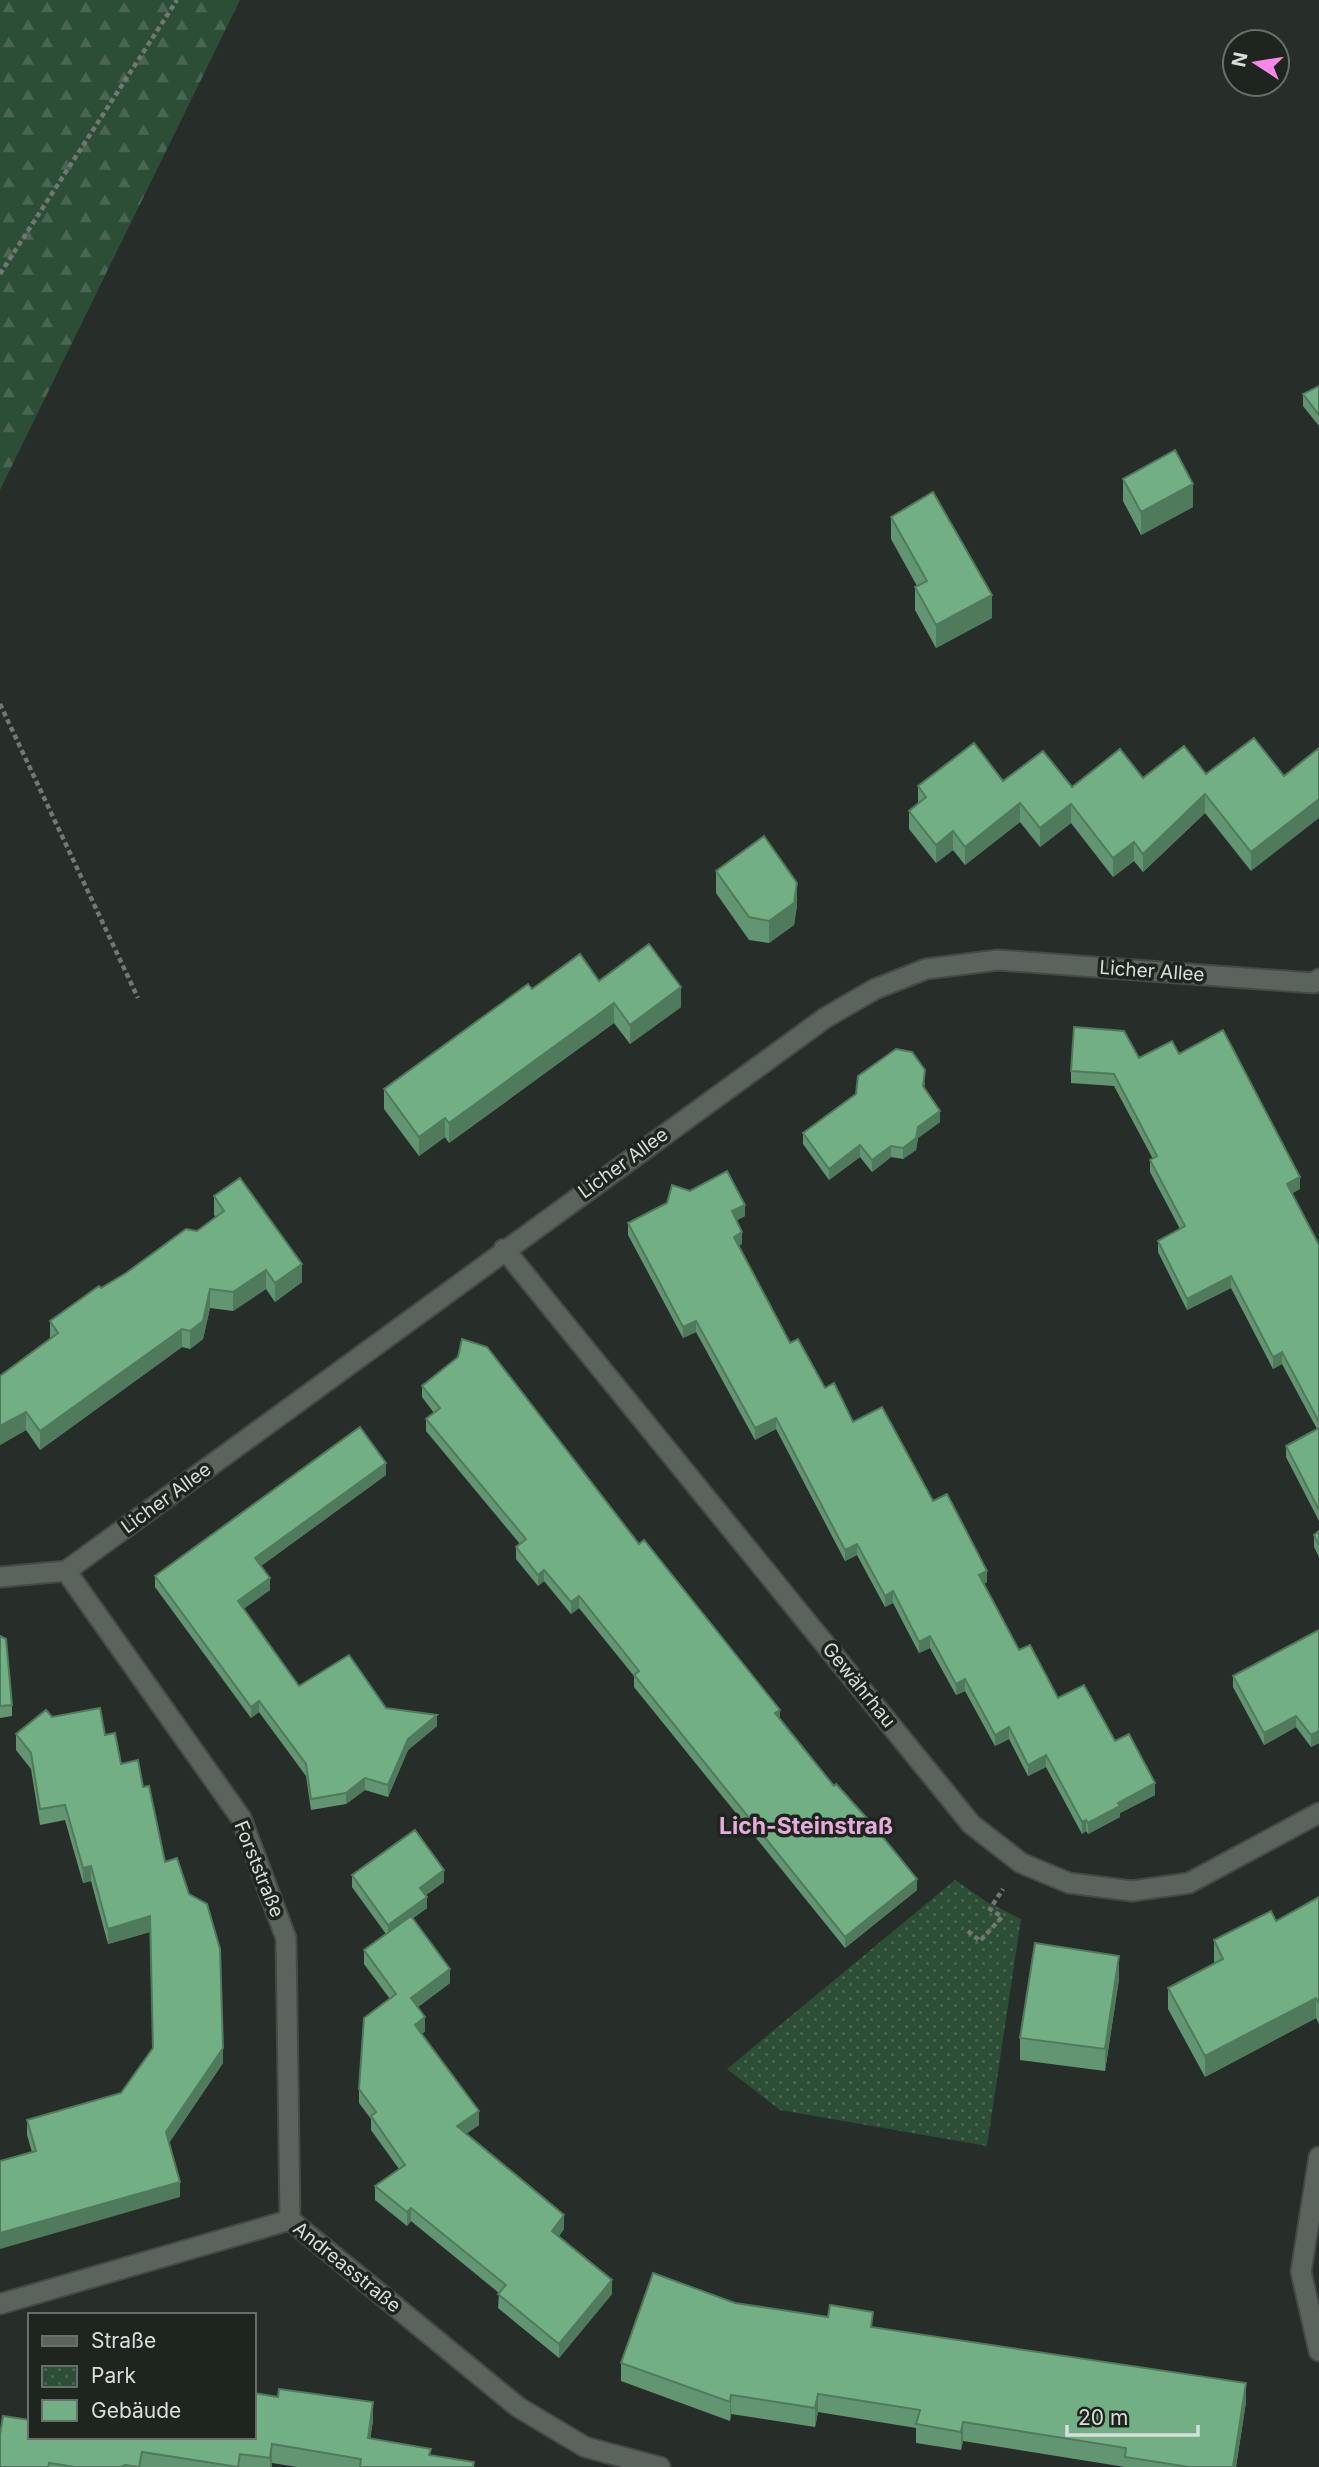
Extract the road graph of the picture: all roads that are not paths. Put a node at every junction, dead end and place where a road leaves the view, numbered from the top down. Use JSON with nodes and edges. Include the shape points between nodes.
{"nodes":[{"id":1,"x":1317,"y":987,"type":"edge"},
{"id":2,"x":504,"y":1249,"type":"junction"},
{"id":3,"x":66,"y":1571,"type":"junction"},
{"id":4,"x":0,"y":1577,"type":"edge"},
{"id":5,"x":1319,"y":1813,"type":"edge"},
{"id":6,"x":1319,"y":2157,"type":"edge"},
{"id":7,"x":290,"y":2220,"type":"junction"},
{"id":8,"x":0,"y":2304,"type":"edge"},
{"id":9,"x":1319,"y":2351,"type":"edge"},
{"id":10,"x":660,"y":2467,"type":"edge"}],
"edges":[{"from":1,"to":2,"type":"street","name":"Licher Allee","via":[[998,960],[926,969],[875,989],[825,1018]]},
{"from":2,"to":3,"type":"street","name":"Licher Allee"},
{"from":2,"to":5,"type":"street","name":"Gewährhau","via":[[971,1824],[1021,1863],[1069,1883],[1132,1891],[1189,1882]]},
{"from":3,"to":4,"type":"street"},
{"from":3,"to":7,"type":"street","name":"Forststraße","via":[[241,1818],[286,1938]]},
{"from":6,"to":9,"type":"street","via":[[1301,2272]]},
{"from":7,"to":8,"type":"street","name":"Andreasstraße"},
{"from":7,"to":10,"type":"street","name":"Andreasstraße","via":[[518,2407],[585,2446]]}]}
